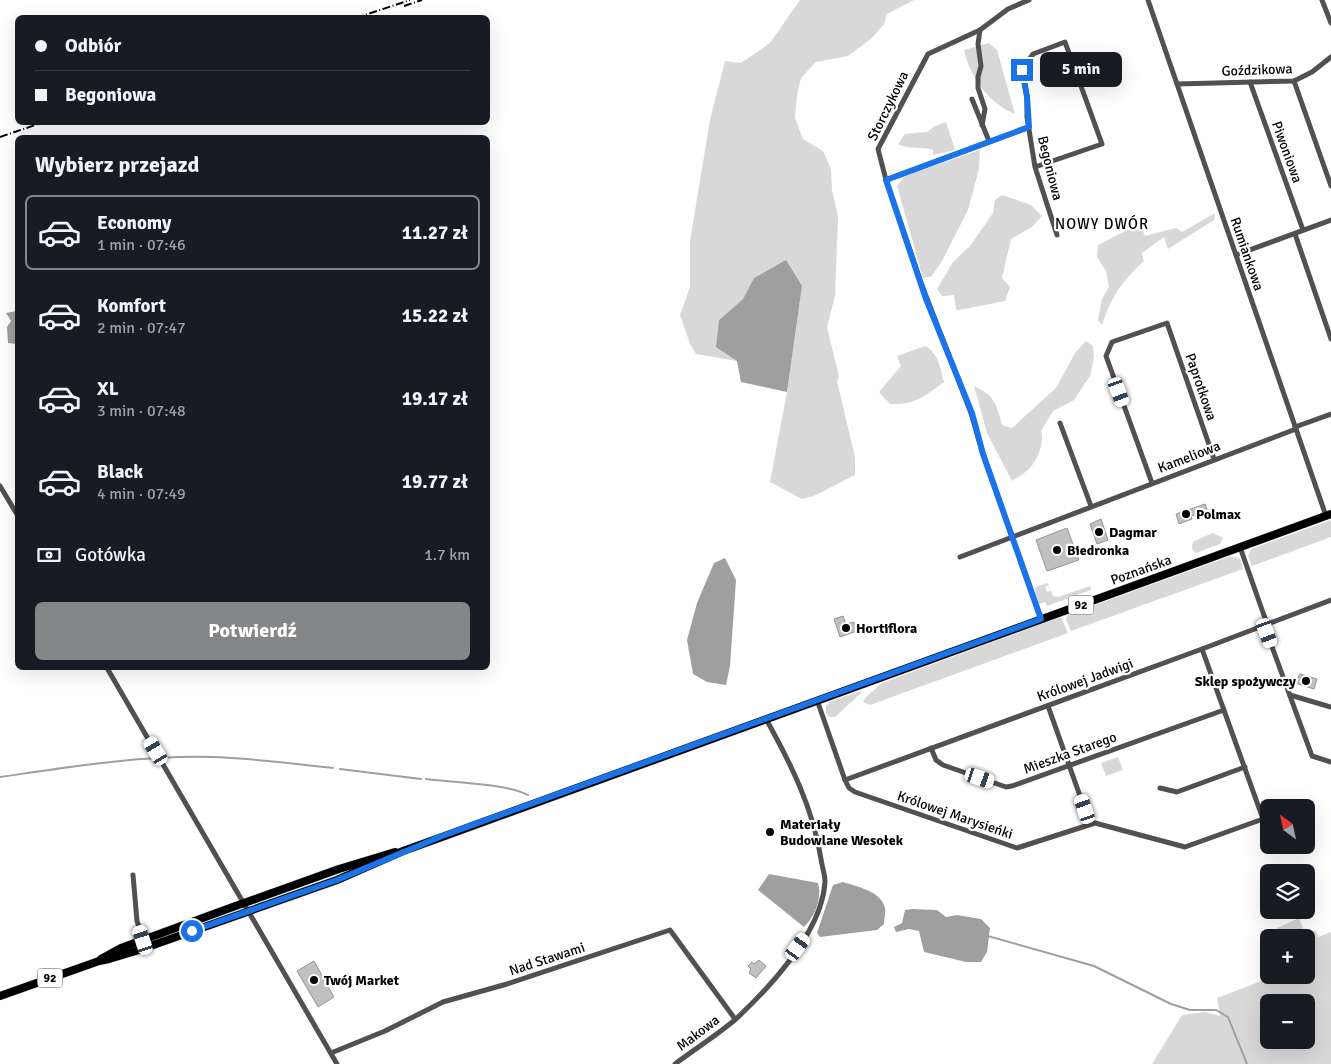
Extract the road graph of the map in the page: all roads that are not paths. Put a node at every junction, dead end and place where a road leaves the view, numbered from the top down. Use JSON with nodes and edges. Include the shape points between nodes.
{"nodes":[{"id":1,"x":1029,"y":0,"type":"edge"},
{"id":2,"x":1148,"y":0,"type":"edge"},
{"id":3,"x":1322,"y":0,"type":"edge"},
{"id":4,"x":1331,"y":23,"type":"edge"},
{"id":5,"x":980,"y":30,"type":"junction"},
{"id":6,"x":1331,"y":57,"type":"edge"},
{"id":7,"x":1294,"y":81,"type":"junction"},
{"id":8,"x":1250,"y":82,"type":"junction"},
{"id":9,"x":1177,"y":84,"type":"junction"},
{"id":10,"x":972,"y":99,"type":"dead end"},
{"id":11,"x":982,"y":125,"type":"junction"},
{"id":12,"x":1029,"y":127,"type":"junction"},
{"id":13,"x":989,"y":141,"type":"junction"},
{"id":14,"x":1035,"y":167,"type":"junction"},
{"id":15,"x":886,"y":180,"type":"junction"},
{"id":16,"x":1331,"y":186,"type":"edge"},
{"id":17,"x":1331,"y":220,"type":"edge"},
{"id":18,"x":1303,"y":230,"type":"junction"},
{"id":19,"x":1057,"y":234,"type":"dead end"},
{"id":20,"x":1294,"y":234,"type":"junction"},
{"id":21,"x":1236,"y":255,"type":"junction"},
{"id":22,"x":1331,"y":339,"type":"edge"},
{"id":23,"x":1331,"y":414,"type":"edge"},
{"id":24,"x":1060,"y":423,"type":"dead end"},
{"id":25,"x":1295,"y":428,"type":"junction"},
{"id":26,"x":1214,"y":459,"type":"junction"},
{"id":27,"x":1152,"y":483,"type":"junction"},
{"id":28,"x":0,"y":486,"type":"edge"},
{"id":29,"x":1091,"y":506,"type":"junction"},
{"id":30,"x":15,"y":511,"type":"edge"},
{"id":31,"x":1328,"y":515,"type":"edge"},
{"id":32,"x":1013,"y":536,"type":"junction"},
{"id":33,"x":1240,"y":547,"type":"junction"},
{"id":34,"x":960,"y":557,"type":"dead end"},
{"id":35,"x":1331,"y":600,"type":"edge"},
{"id":36,"x":1041,"y":619,"type":"junction"},
{"id":37,"x":1267,"y":624,"type":"junction"},
{"id":38,"x":1202,"y":649,"type":"junction"},
{"id":39,"x":108,"y":670,"type":"edge"},
{"id":40,"x":1290,"y":695,"type":"junction"},
{"id":41,"x":818,"y":700,"type":"junction"},
{"id":42,"x":1048,"y":706,"type":"junction"},
{"id":43,"x":1331,"y":707,"type":"edge"},
{"id":44,"x":1224,"y":710,"type":"junction"},
{"id":45,"x":766,"y":719,"type":"junction"},
{"id":46,"x":931,"y":748,"type":"junction"},
{"id":47,"x":1331,"y":762,"type":"edge"},
{"id":48,"x":1070,"y":765,"type":"junction"},
{"id":49,"x":1245,"y":767,"type":"junction"},
{"id":50,"x":845,"y":780,"type":"junction"},
{"id":51,"x":1160,"y":788,"type":"dead end"},
{"id":52,"x":1260,"y":810,"type":"edge"},
{"id":53,"x":1260,"y":820,"type":"edge"},
{"id":54,"x":1090,"y":824,"type":"junction"},
{"id":55,"x":402,"y":851,"type":"junction"},
{"id":56,"x":133,"y":875,"type":"dead end"},
{"id":57,"x":243,"y":903,"type":"junction"},
{"id":58,"x":248,"y":911,"type":"junction"},
{"id":59,"x":143,"y":940,"type":"junction"},
{"id":60,"x":99,"y":961,"type":"junction"},
{"id":61,"x":0,"y":996,"type":"edge"},
{"id":62,"x":735,"y":1019,"type":"junction"},
{"id":63,"x":331,"y":1053,"type":"junction"},
{"id":64,"x":337,"y":1064,"type":"edge"},
{"id":65,"x":675,"y":1064,"type":"edge"}],
"edges":[{"from":1,"to":5,"type":"street","name":"Storczykowa","via":[[1008,9]]},
{"from":2,"to":9,"type":"street","name":"Rumiankowa"},
{"from":3,"to":4,"type":"street"},
{"from":5,"to":11,"type":"street","via":[[978,88],[985,109]]},
{"from":5,"to":15,"type":"street","name":"Storczykowa","via":[[928,54],[878,149]]},
{"from":6,"to":7,"type":"street","name":"Goździkowa"},
{"from":7,"to":8,"type":"street","name":"Goździkowa"},
{"from":7,"to":16,"type":"street"},
{"from":8,"to":9,"type":"street","name":"Goździkowa"},
{"from":8,"to":18,"type":"street","name":"Piwoniowa"},
{"from":9,"to":21,"type":"street","name":"Rumiankowa"},
{"from":10,"to":11,"type":"street"},
{"from":11,"to":13,"type":"street"},
{"from":12,"to":13,"type":"street"},
{"from":12,"to":14,"type":"street","name":"Begoniowa"},
{"from":12,"to":14,"type":"street","name":"Begoniowa","via":[[1022,70],[1034,54],[1065,42],[1102,144]]},
{"from":13,"to":15,"type":"street"},
{"from":14,"to":19,"type":"street","name":"Begoniowa"},
{"from":15,"to":32,"type":"street","name":"Storczykowa","via":[[921,283],[972,413],[983,454]]},
{"from":17,"to":18,"type":"street"},
{"from":18,"to":20,"type":"street"},
{"from":20,"to":21,"type":"street"},
{"from":20,"to":22,"type":"street"},
{"from":21,"to":25,"type":"street","name":"Rumiankowa"},
{"from":23,"to":25,"type":"street","name":"Kameliowa"},
{"from":24,"to":29,"type":"street"},
{"from":25,"to":26,"type":"street","name":"Kameliowa"},
{"from":25,"to":31,"type":"street","name":"Rumiankowa"},
{"from":26,"to":27,"type":"street","name":"Kameliowa"},
{"from":26,"to":27,"type":"street","name":"Paprotkowa","via":[[1167,322],[1112,342],[1106,356]]},
{"from":27,"to":29,"type":"street","name":"Kameliowa"},
{"from":28,"to":30,"type":"street"},
{"from":29,"to":32,"type":"street","name":"Kameliowa"},
{"from":31,"to":33,"type":"main road","name":"Poznańska","number":"92"},
{"from":32,"to":34,"type":"street","name":"Kameliowa"},
{"from":32,"to":36,"type":"street","name":"Storczykowa"},
{"from":33,"to":36,"type":"main road","name":"Poznańska","number":"92"},
{"from":33,"to":37,"type":"street"},
{"from":35,"to":37,"type":"street","name":"Królowej Jadwigi"},
{"from":36,"to":41,"type":"main road","name":"Poznańska","number":"92"},
{"from":37,"to":38,"type":"street","name":"Królowej Jadwigi"},
{"from":37,"to":40,"type":"street","via":[[1267,633]]},
{"from":38,"to":42,"type":"street","name":"Królowej Jadwigi"},
{"from":38,"to":44,"type":"street"},
{"from":39,"to":57,"type":"street"},
{"from":40,"to":43,"type":"street"},
{"from":40,"to":47,"type":"street","via":[[1312,756]]},
{"from":41,"to":45,"type":"main road","number":"92"},
{"from":41,"to":50,"type":"street"},
{"from":42,"to":46,"type":"street","name":"Królowej Jadwigi"},
{"from":42,"to":48,"type":"street"},
{"from":44,"to":48,"type":"street","name":"Mieszka Starego"},
{"from":44,"to":49,"type":"street"},
{"from":45,"to":55,"type":"main road","number":"92"},
{"from":45,"to":62,"type":"street","name":"Makowa","via":[[797,777],[818,844],[825,879],[820,910],[810,931],[776,978]]},
{"from":46,"to":48,"type":"street","name":"Mieszka Starego","via":[[936,760],[943,765],[1006,787]]},
{"from":46,"to":50,"type":"street","name":"Królowej Jadwigi"},
{"from":48,"to":54,"type":"street"},
{"from":49,"to":51,"type":"street","via":[[1177,792]]},
{"from":49,"to":52,"type":"street"},
{"from":50,"to":54,"type":"street","name":"Królowej Marysieńki","via":[[855,792],[1017,848]]},
{"from":53,"to":54,"type":"street","name":"Królowej Marysieńki","via":[[1185,847]]},
{"from":55,"to":57,"type":"main road","number":"92","via":[[338,869]]},
{"from":55,"to":58,"type":"main road","number":"92","via":[[337,880]]},
{"from":56,"to":59,"type":"street","via":[[137,921]]},
{"from":57,"to":58,"type":"street"},
{"from":57,"to":59,"type":"main road","number":"92"},
{"from":58,"to":60,"type":"main road","number":"92","via":[[110,960]]},
{"from":58,"to":63,"type":"street"},
{"from":59,"to":60,"type":"main road","number":"92"},
{"from":60,"to":61,"type":"main road","number":"92"},
{"from":62,"to":63,"type":"street","name":"Nad Stawami","via":[[670,930],[443,1002]]},
{"from":62,"to":65,"type":"street","name":"Makowa"},
{"from":63,"to":64,"type":"street"}]}
